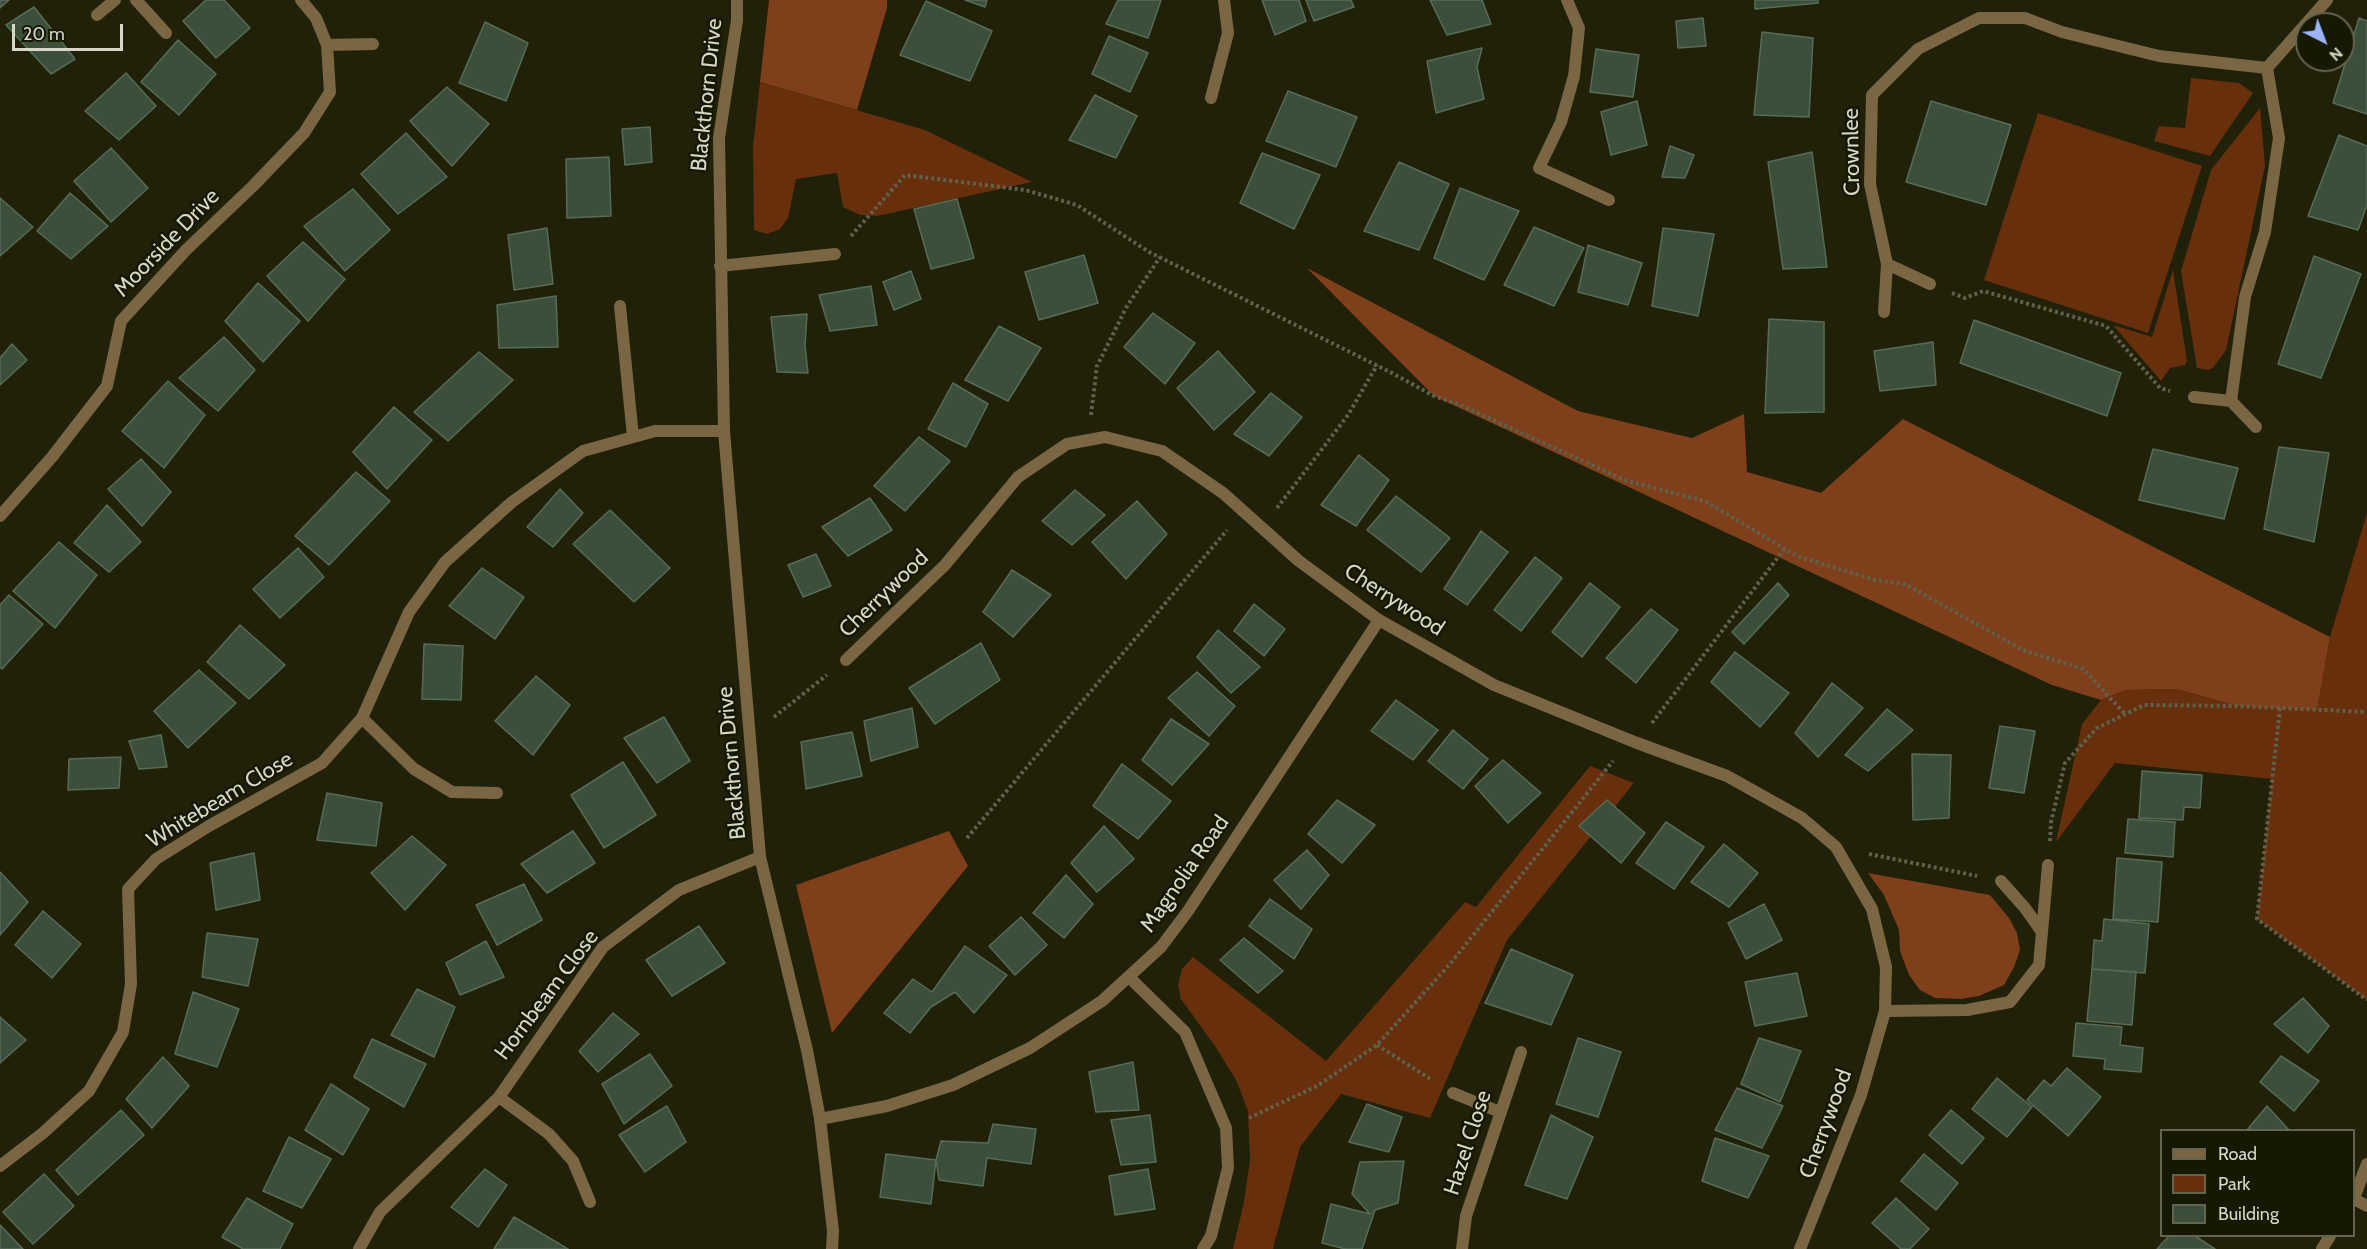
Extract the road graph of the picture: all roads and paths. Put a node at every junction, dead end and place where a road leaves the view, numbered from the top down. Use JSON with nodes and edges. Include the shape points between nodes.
{"nodes":[{"id":1,"x":115,"y":0,"type":"edge"},
{"id":2,"x":136,"y":0,"type":"edge"},
{"id":3,"x":301,"y":0,"type":"edge"},
{"id":4,"x":737,"y":0,"type":"edge"},
{"id":5,"x":1224,"y":0,"type":"edge"},
{"id":6,"x":1567,"y":0,"type":"edge"},
{"id":7,"x":2327,"y":0,"type":"edge"},
{"id":8,"x":97,"y":15,"type":"dead end"},
{"id":9,"x":166,"y":33,"type":"dead end"},
{"id":10,"x":373,"y":44,"type":"dead end"},
{"id":11,"x":327,"y":45,"type":"junction"},
{"id":12,"x":2267,"y":68,"type":"junction"},
{"id":13,"x":1211,"y":98,"type":"dead end"},
{"id":14,"x":1609,"y":200,"type":"dead end"},
{"id":15,"x":835,"y":254,"type":"joint"},
{"id":16,"x":1160,"y":257,"type":"junction"},
{"id":17,"x":1887,"y":264,"type":"junction"},
{"id":18,"x":720,"y":266,"type":"junction"},
{"id":19,"x":1930,"y":284,"type":"joint"},
{"id":20,"x":620,"y":306,"type":"dead end"},
{"id":21,"x":1884,"y":312,"type":"dead end"},
{"id":22,"x":1377,"y":365,"type":"junction"},
{"id":23,"x":2194,"y":397,"type":"joint"},
{"id":24,"x":2231,"y":401,"type":"junction"},
{"id":25,"x":2256,"y":427,"type":"dead end"},
{"id":26,"x":724,"y":431,"type":"junction"},
{"id":27,"x":633,"y":437,"type":"junction"},
{"id":28,"x":1088,"y":440,"type":"junction"},
{"id":29,"x":1244,"y":512,"type":"junction"},
{"id":30,"x":0,"y":516,"type":"edge"},
{"id":31,"x":1262,"y":528,"type":"junction"},
{"id":32,"x":1785,"y":548,"type":"junction"},
{"id":33,"x":1379,"y":620,"type":"junction"},
{"id":34,"x":846,"y":660,"type":"joint"},
{"id":35,"x":2280,"y":708,"type":"junction"},
{"id":36,"x":2367,"y":712,"type":"edge"},
{"id":37,"x":2125,"y":714,"type":"junction"},
{"id":38,"x":362,"y":718,"type":"junction"},
{"id":39,"x":750,"y":736,"type":"junction"},
{"id":40,"x":1634,"y":741,"type":"junction"},
{"id":41,"x":496,"y":793,"type":"dead end"},
{"id":42,"x":966,"y":838,"type":"dead end"},
{"id":43,"x":1836,"y":847,"type":"junction"},
{"id":44,"x":760,"y":857,"type":"junction"},
{"id":45,"x":2049,"y":865,"type":"joint"},
{"id":46,"x":2001,"y":881,"type":"joint"},
{"id":47,"x":2042,"y":932,"type":"junction"},
{"id":48,"x":1129,"y":977,"type":"junction"},
{"id":49,"x":2367,"y":1000,"type":"edge"},
{"id":50,"x":1885,"y":1011,"type":"junction"},
{"id":51,"x":1377,"y":1046,"type":"junction"},
{"id":52,"x":1521,"y":1052,"type":"dead end"},
{"id":53,"x":1453,"y":1093,"type":"joint"},
{"id":54,"x":499,"y":1097,"type":"junction"},
{"id":55,"x":1500,"y":1112,"type":"junction"},
{"id":56,"x":820,"y":1119,"type":"junction"},
{"id":57,"x":1226,"y":1128,"type":"junction"},
{"id":58,"x":2367,"y":1164,"type":"edge"},
{"id":59,"x":0,"y":1166,"type":"edge"},
{"id":60,"x":2355,"y":1195,"type":"edge"},
{"id":61,"x":590,"y":1202,"type":"dead end"},
{"id":62,"x":359,"y":1249,"type":"edge"},
{"id":63,"x":832,"y":1249,"type":"edge"},
{"id":64,"x":1203,"y":1249,"type":"edge"},
{"id":65,"x":1461,"y":1249,"type":"edge"},
{"id":66,"x":1800,"y":1249,"type":"edge"}],
"edges":[{"from":1,"to":8,"type":"street"},
{"from":2,"to":9,"type":"street"},
{"from":3,"to":11,"type":"street","name":"Moorside Drive","via":[[316,18]]},
{"from":4,"to":18,"type":"street","name":"Blackthorn Drive","via":[[719,138]]},
{"from":5,"to":13,"type":"street","via":[[1228,33]]},
{"from":6,"to":14,"type":"street","via":[[1579,28],[1574,76],[1561,122],[1539,168]]},
{"from":7,"to":12,"type":"street"},
{"from":10,"to":11,"type":"street"},
{"from":11,"to":30,"type":"street","name":"Moorside Drive","via":[[330,92],[304,133],[121,321],[107,386]]},
{"from":12,"to":17,"type":"street","name":"Crownlee","via":[[2160,56],[2062,32],[2025,18],[1979,18],[1918,49],[1872,95],[1870,184]]},
{"from":12,"to":24,"type":"street","via":[[2279,138],[2265,232],[2245,297]]},
{"from":15,"to":16,"type":"path","via":[[905,175],[1025,190],[1077,205]]},
{"from":15,"to":18,"type":"street"},
{"from":16,"to":22,"type":"path"},
{"from":16,"to":28,"type":"path","via":[[1126,308],[1097,366]]},
{"from":17,"to":19,"type":"street"},
{"from":17,"to":21,"type":"street","name":"Crownlee"},
{"from":18,"to":26,"type":"street","name":"Blackthorn Drive"},
{"from":19,"to":23,"type":"path","via":[[1965,298],[1983,291],[2106,326],[2160,388]]},
{"from":20,"to":27,"type":"street"},
{"from":22,"to":31,"type":"path","via":[[1348,415]]},
{"from":22,"to":32,"type":"path","via":[[1434,396],[1627,481],[1705,501]]},
{"from":23,"to":24,"type":"street"},
{"from":24,"to":25,"type":"street"},
{"from":26,"to":27,"type":"street","name":"Whitebeam Close","via":[[656,431]]},
{"from":26,"to":39,"type":"street","name":"Blackthorn Drive"},
{"from":27,"to":38,"type":"street","name":"Whitebeam Close","via":[[583,451],[512,502],[445,562],[409,612]]},
{"from":28,"to":29,"type":"street","name":"Cherrywood","via":[[1105,437],[1162,451]]},
{"from":28,"to":34,"type":"street","name":"Cherrywood","via":[[1067,444],[1018,477],[945,565]]},
{"from":29,"to":31,"type":"street","name":"Cherrywood"},
{"from":29,"to":42,"type":"path"},
{"from":31,"to":33,"type":"street","name":"Cherrywood","via":[[1299,561]]},
{"from":32,"to":37,"type":"path","via":[[1797,556],[1875,580],[1905,584],[2023,650],[2083,669]]},
{"from":32,"to":40,"type":"path"},
{"from":33,"to":40,"type":"street","name":"Cherrywood","via":[[1494,684]]},
{"from":33,"to":48,"type":"street","name":"Magnolia Road","via":[[1188,911],[1161,947]]},
{"from":34,"to":39,"type":"path"},
{"from":35,"to":36,"type":"path"},
{"from":35,"to":37,"type":"path","via":[[2144,705]]},
{"from":35,"to":49,"type":"path","via":[[2257,919]]},
{"from":37,"to":45,"type":"path","via":[[2097,728],[2066,763],[2051,822]]},
{"from":38,"to":41,"type":"street","via":[[414,769],[452,792]]},
{"from":38,"to":59,"type":"street","name":"Whitebeam Close","via":[[322,763],[156,859],[128,889],[131,984],[123,1032],[89,1091]]},
{"from":39,"to":44,"type":"street","name":"Blackthorn Drive"},
{"from":40,"to":43,"type":"street","name":"Cherrywood","via":[[1727,776],[1802,818]]},
{"from":40,"to":51,"type":"path"},
{"from":43,"to":46,"type":"path"},
{"from":43,"to":50,"type":"street","name":"Cherrywood","via":[[1872,909],[1886,967]]},
{"from":44,"to":54,"type":"street","name":"Hornbeam Close","via":[[679,890],[603,946]]},
{"from":44,"to":56,"type":"street","name":"Blackthorn Drive"},
{"from":45,"to":47,"type":"street"},
{"from":46,"to":47,"type":"street"},
{"from":47,"to":50,"type":"street","via":[[2039,965],[2010,1002],[1967,1010]]},
{"from":48,"to":56,"type":"street","name":"Magnolia Road","via":[[1102,1001],[1030,1048],[953,1085],[887,1106]]},
{"from":48,"to":57,"type":"street","via":[[1185,1032]]},
{"from":50,"to":66,"type":"street","name":"Cherrywood","via":[[1861,1095]]},
{"from":51,"to":53,"type":"path"},
{"from":51,"to":57,"type":"path","via":[[1317,1086]]},
{"from":52,"to":55,"type":"street","name":"Hazel Close"},
{"from":53,"to":55,"type":"street"},
{"from":54,"to":61,"type":"street","name":"Hornbeam Close","via":[[549,1134],[573,1161]]},
{"from":54,"to":62,"type":"street","name":"Hornbeam Close","via":[[380,1212]]},
{"from":55,"to":65,"type":"street","name":"Hazel Close","via":[[1466,1216]]},
{"from":56,"to":63,"type":"street","name":"Blackthorn Drive"},
{"from":57,"to":64,"type":"street","via":[[1228,1168],[1211,1236]]},
{"from":58,"to":60,"type":"street"}]}
